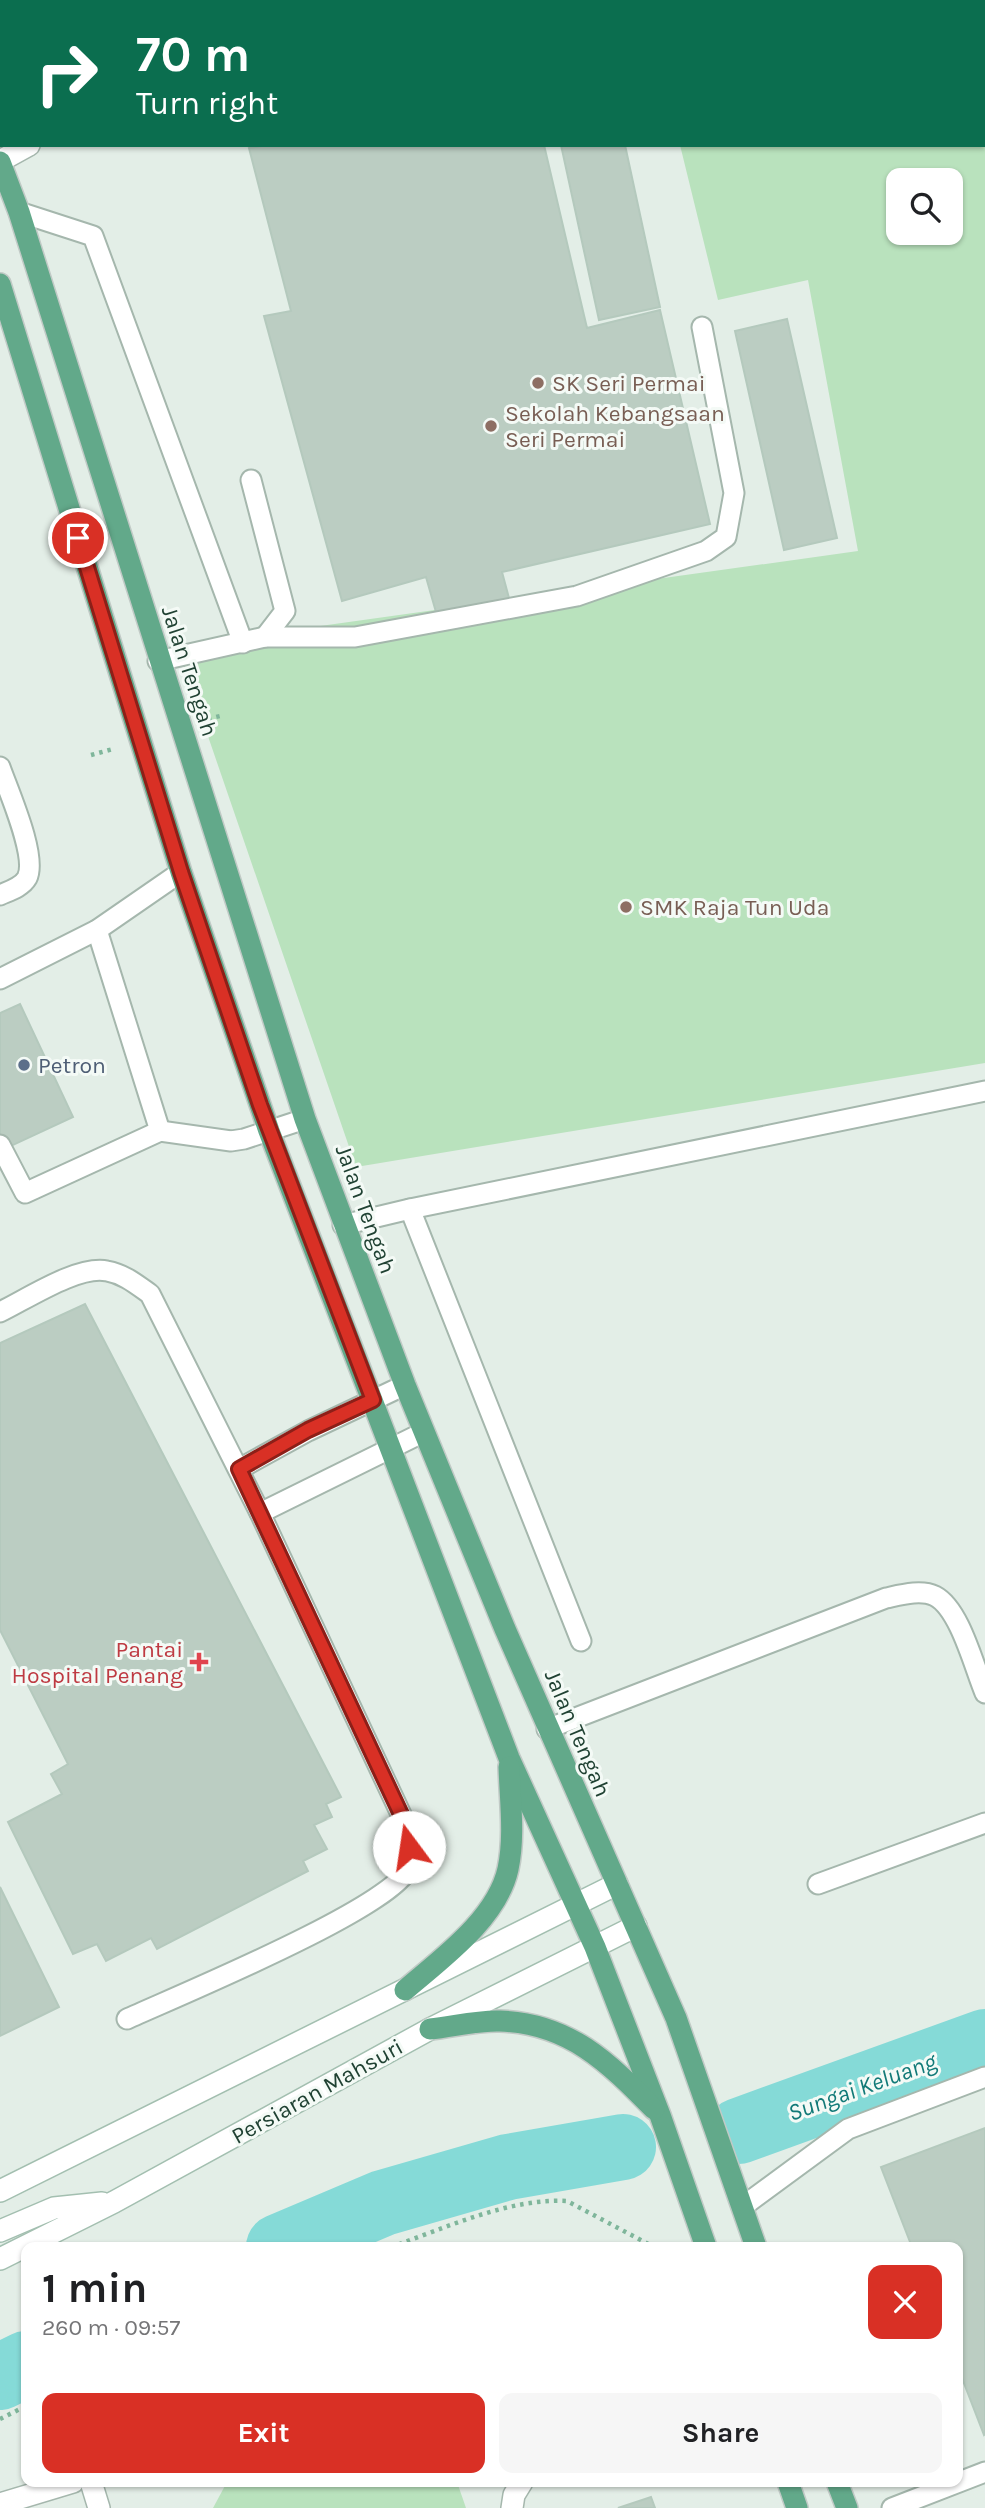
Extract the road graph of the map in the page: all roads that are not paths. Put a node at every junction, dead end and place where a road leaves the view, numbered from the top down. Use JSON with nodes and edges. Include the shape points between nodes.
{"nodes":[{"id":1,"x":25,"y":147,"type":"edge"},
{"id":2,"x":0,"y":161,"type":"edge"},
{"id":3,"x":19,"y":212,"type":"junction"},
{"id":4,"x":0,"y":284,"type":"edge"},
{"id":5,"x":702,"y":327,"type":"dead end"},
{"id":6,"x":251,"y":480,"type":"dead end"},
{"id":7,"x":265,"y":637,"type":"junction"},
{"id":8,"x":243,"y":643,"type":"junction"},
{"id":9,"x":158,"y":661,"type":"junction"},
{"id":10,"x":0,"y":767,"type":"edge"},
{"id":11,"x":181,"y":872,"type":"junction"},
{"id":12,"x":0,"y":895,"type":"edge"},
{"id":13,"x":97,"y":930,"type":"junction"},
{"id":14,"x":0,"y":979,"type":"edge"},
{"id":15,"x":985,"y":1091,"type":"edge"},
{"id":16,"x":305,"y":1119,"type":"junction"},
{"id":17,"x":160,"y":1131,"type":"junction"},
{"id":18,"x":269,"y":1131,"type":"junction"},
{"id":19,"x":0,"y":1145,"type":"edge"},
{"id":20,"x":410,"y":1209,"type":"junction"},
{"id":21,"x":343,"y":1225,"type":"junction"},
{"id":22,"x":0,"y":1312,"type":"edge"},
{"id":23,"x":405,"y":1385,"type":"junction"},
{"id":24,"x":373,"y":1400,"type":"junction"},
{"id":25,"x":424,"y":1432,"type":"junction"},
{"id":26,"x":391,"y":1448,"type":"junction"},
{"id":27,"x":239,"y":1469,"type":"junction"},
{"id":28,"x":260,"y":1513,"type":"junction"},
{"id":29,"x":581,"y":1641,"type":"dead end"},
{"id":30,"x":985,"y":1693,"type":"edge"},
{"id":31,"x":547,"y":1729,"type":"junction"},
{"id":32,"x":509,"y":1758,"type":"junction"},
{"id":33,"x":985,"y":1823,"type":"edge"},
{"id":34,"x":617,"y":1884,"type":"junction"},
{"id":35,"x":818,"y":1885,"type":"dead end"},
{"id":36,"x":576,"y":1905,"type":"junction"},
{"id":37,"x":636,"y":1926,"type":"junction"},
{"id":38,"x":595,"y":1947,"type":"junction"},
{"id":39,"x":405,"y":1990,"type":"junction"},
{"id":40,"x":127,"y":2019,"type":"dead end"},
{"id":41,"x":430,"y":2029,"type":"junction"},
{"id":42,"x":985,"y":2077,"type":"edge"},
{"id":43,"x":660,"y":2115,"type":"junction"},
{"id":44,"x":3,"y":2188,"type":"edge"},
{"id":45,"x":114,"y":2202,"type":"junction"},
{"id":46,"x":742,"y":2207,"type":"junction"},
{"id":47,"x":0,"y":2231,"type":"edge"},
{"id":48,"x":34,"y":2242,"type":"edge"},
{"id":49,"x":704,"y":2242,"type":"edge"},
{"id":50,"x":754,"y":2242,"type":"edge"},
{"id":51,"x":21,"y":2248,"type":"edge"},
{"id":52,"x":0,"y":2259,"type":"edge"},
{"id":53,"x":985,"y":2472,"type":"edge"},
{"id":54,"x":963,"y":2477,"type":"edge"},
{"id":55,"x":56,"y":2487,"type":"edge"},
{"id":56,"x":93,"y":2487,"type":"edge"},
{"id":57,"x":519,"y":2487,"type":"edge"},
{"id":58,"x":790,"y":2487,"type":"edge"},
{"id":59,"x":839,"y":2487,"type":"edge"},
{"id":60,"x":939,"y":2487,"type":"edge"},
{"id":61,"x":0,"y":2504,"type":"edge"},
{"id":62,"x":99,"y":2508,"type":"edge"},
{"id":63,"x":512,"y":2508,"type":"edge"},
{"id":64,"x":797,"y":2508,"type":"edge"},
{"id":65,"x":847,"y":2508,"type":"edge"},
{"id":66,"x":892,"y":2508,"type":"edge"}],
"edges":[{"from":1,"to":2,"type":"street"},
{"from":2,"to":3,"type":"main road","name":"Jalan Tengah"},
{"from":3,"to":8,"type":"lane","via":[[93,236]]},
{"from":3,"to":9,"type":"main road","name":"Jalan Tengah"},
{"from":4,"to":11,"type":"main road"},
{"from":5,"to":7,"type":"lane","via":[[734,493],[726,537],[706,551],[577,596],[355,637]]},
{"from":6,"to":7,"type":"lane","via":[[285,611]]},
{"from":7,"to":8,"type":"lane"},
{"from":8,"to":9,"type":"lane"},
{"from":9,"to":16,"type":"main road","name":"Jalan Tengah"},
{"from":10,"to":12,"type":"lane","via":[[29,854],[30,870],[24,883]]},
{"from":11,"to":13,"type":"lane"},
{"from":11,"to":18,"type":"main road"},
{"from":13,"to":14,"type":"lane"},
{"from":13,"to":17,"type":"lane"},
{"from":15,"to":20,"type":"lane"},
{"from":16,"to":18,"type":"lane"},
{"from":16,"to":21,"type":"main road","name":"Jalan Tengah"},
{"from":17,"to":18,"type":"lane","via":[[231,1141]]},
{"from":17,"to":19,"type":"lane","via":[[25,1193]]},
{"from":18,"to":24,"type":"main road"},
{"from":20,"to":21,"type":"lane"},
{"from":20,"to":29,"type":"lane"},
{"from":21,"to":23,"type":"main road","name":"Jalan Tengah"},
{"from":22,"to":27,"type":"lane","via":[[80,1273],[105,1270],[128,1278],[150,1294]]},
{"from":23,"to":24,"type":"lane"},
{"from":23,"to":25,"type":"main road","name":"Jalan Tengah"},
{"from":24,"to":26,"type":"main road"},
{"from":24,"to":27,"type":"lane"},
{"from":25,"to":26,"type":"lane"},
{"from":25,"to":31,"type":"main road","name":"Jalan Tengah"},
{"from":26,"to":28,"type":"lane"},
{"from":26,"to":32,"type":"main road"},
{"from":27,"to":28,"type":"lane"},
{"from":28,"to":40,"type":"lane","via":[[406,1825],[408,1868],[393,1889],[351,1915]]},
{"from":30,"to":31,"type":"lane","via":[[951,1609],[933,1595],[913,1593],[886,1598]]},
{"from":31,"to":34,"type":"main road","name":"Jalan Tengah"},
{"from":32,"to":36,"type":"main road"},
{"from":32,"to":39,"type":"main road","via":[[508,1871],[470,1933]]},
{"from":33,"to":35,"type":"lane"},
{"from":34,"to":36,"type":"street","name":"Persiaran Mahsuri"},
{"from":34,"to":37,"type":"main road","name":"Jalan Tengah"},
{"from":36,"to":38,"type":"main road"},
{"from":36,"to":39,"type":"street","name":"Persiaran Mahsuri"},
{"from":37,"to":38,"type":"street","name":"Persiaran Mahsuri"},
{"from":37,"to":46,"type":"main road","name":"Jalan Tengah","via":[[676,2018]]},
{"from":38,"to":41,"type":"street","name":"Persiaran Mahsuri"},
{"from":38,"to":43,"type":"main road"},
{"from":39,"to":44,"type":"street","name":"Persiaran Mahsuri"},
{"from":41,"to":43,"type":"main road","via":[[498,2021],[537,2025],[584,2044]]},
{"from":41,"to":45,"type":"street","name":"Persiaran Mahsuri"},
{"from":42,"to":46,"type":"lane","via":[[848,2129]]},
{"from":43,"to":49,"type":"main road"},
{"from":45,"to":47,"type":"street","via":[[54,2208]]},
{"from":45,"to":48,"type":"street","name":"Persiaran Mahsuri"},
{"from":46,"to":50,"type":"main road","name":"Jalan Tengah"},
{"from":51,"to":52,"type":"street","name":"Persiaran Mahsuri"},
{"from":53,"to":54,"type":"lane"},
{"from":55,"to":61,"type":"street"},
{"from":56,"to":62,"type":"street"},
{"from":57,"to":63,"type":"street"},
{"from":58,"to":64,"type":"main road"},
{"from":59,"to":65,"type":"main road"},
{"from":60,"to":66,"type":"lane"}]}
